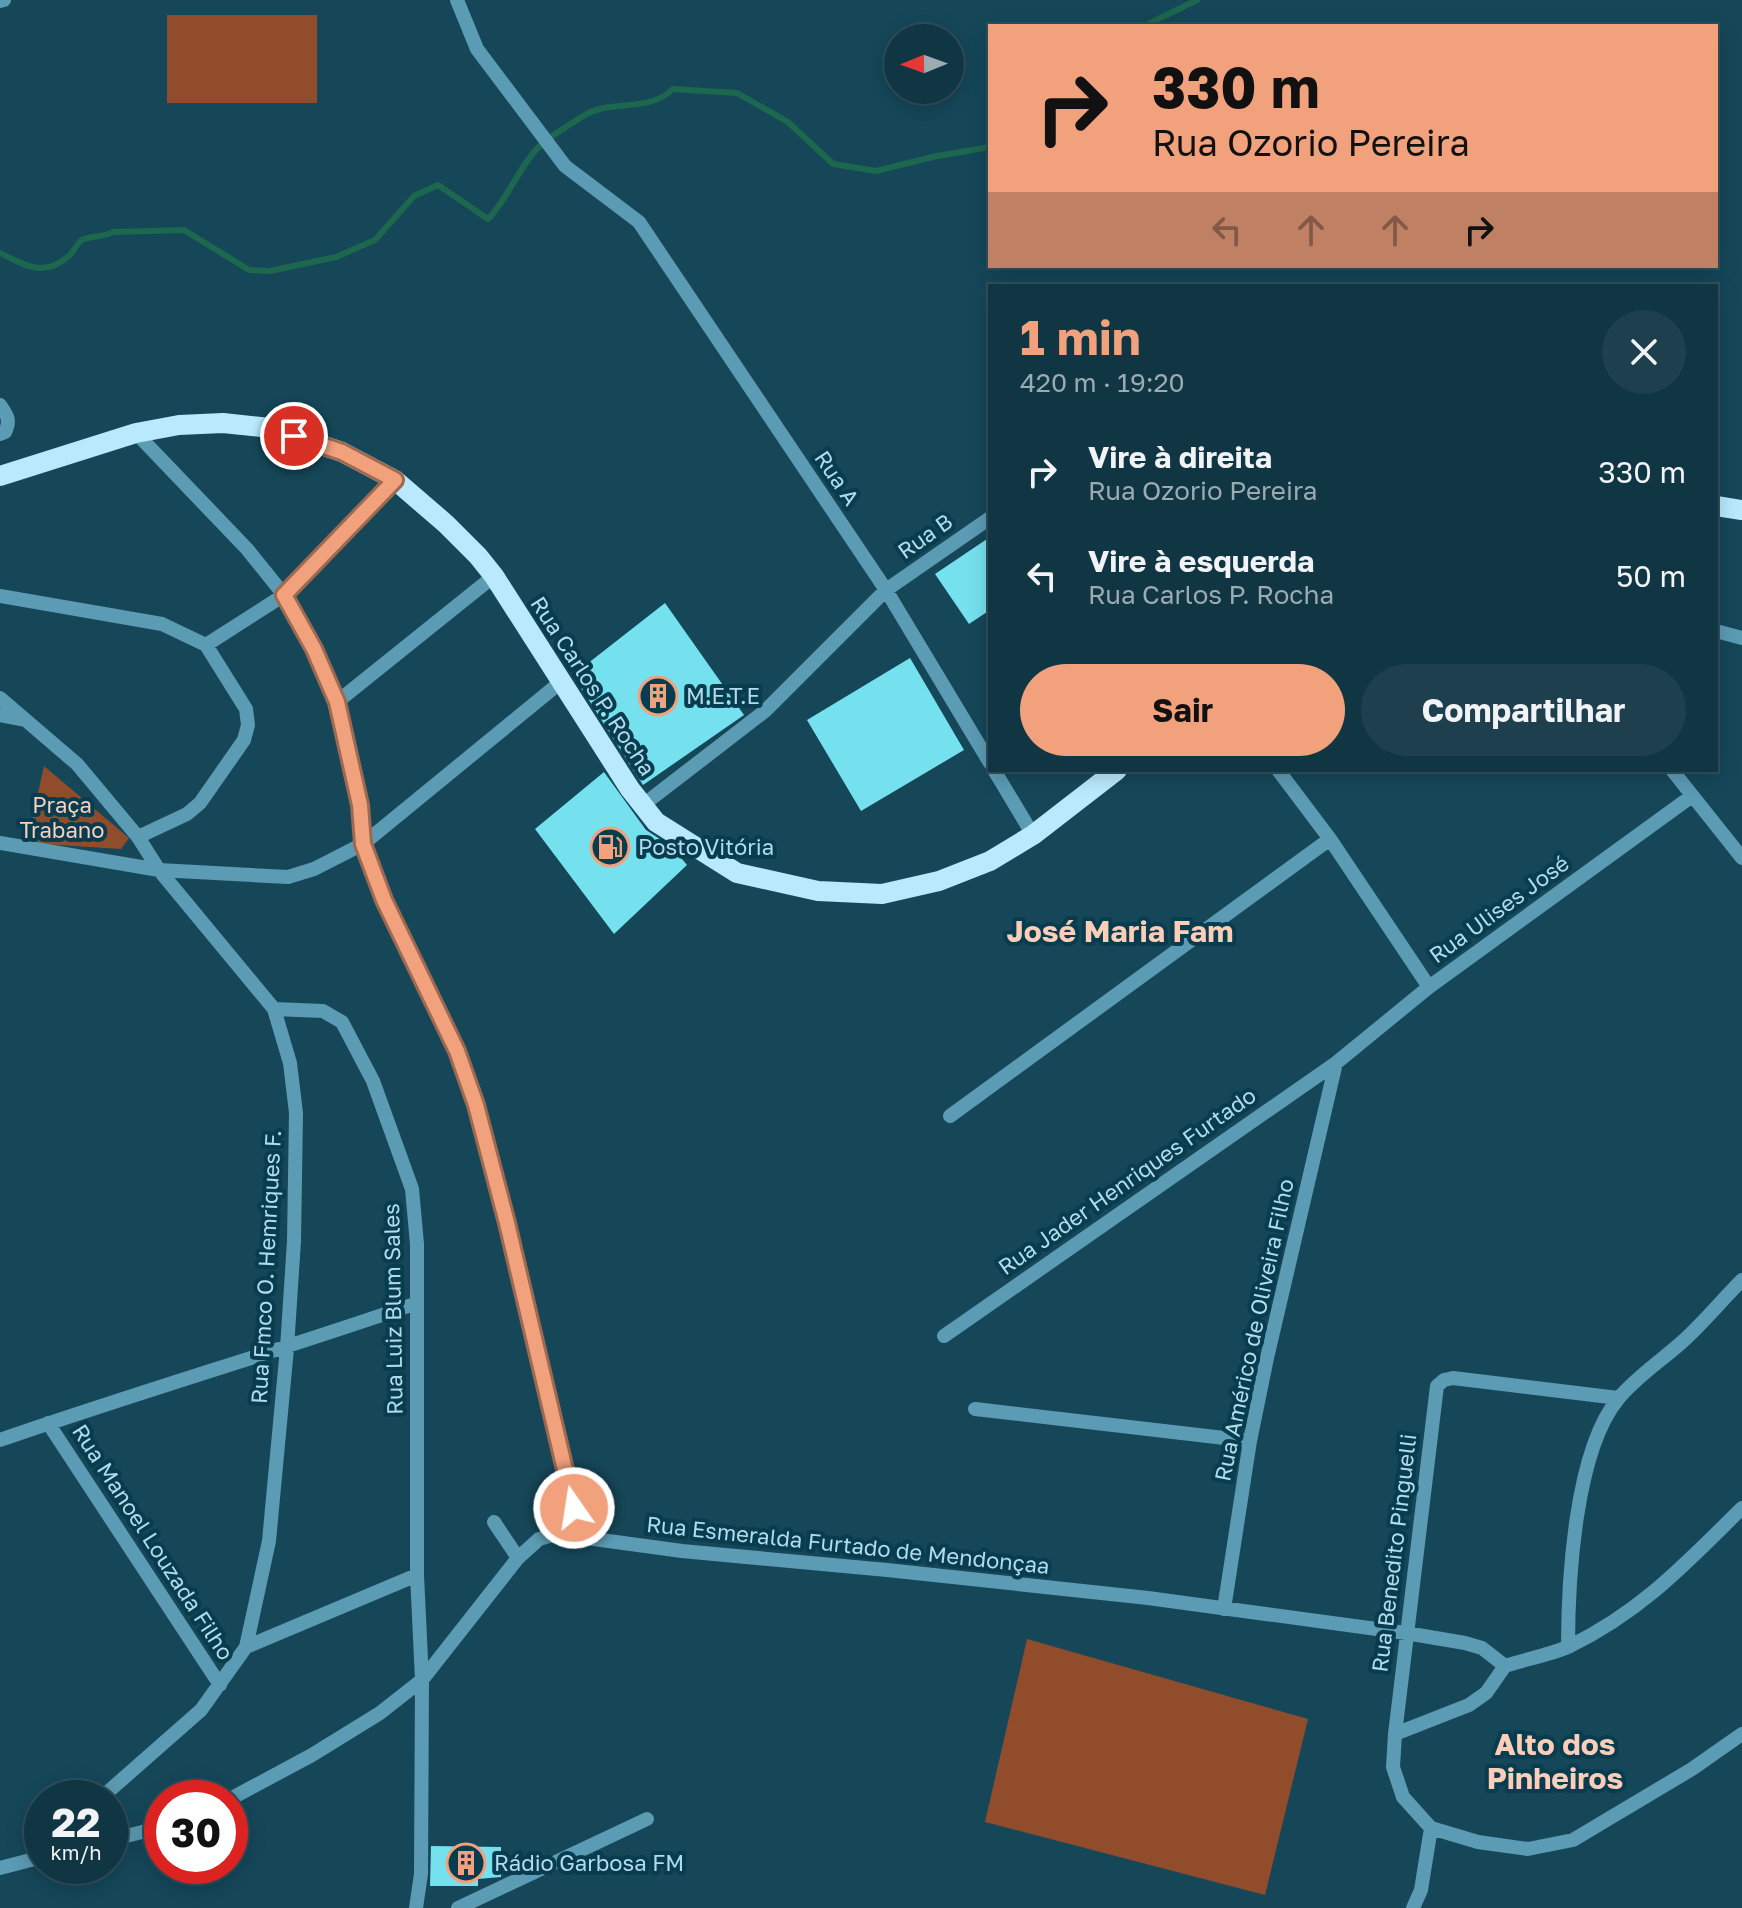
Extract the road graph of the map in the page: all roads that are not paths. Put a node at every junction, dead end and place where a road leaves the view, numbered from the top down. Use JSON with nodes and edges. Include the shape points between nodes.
{"nodes":[{"id":1,"x":457,"y":0,"type":"edge"},
{"id":2,"x":0,"y":405,"type":"edge"},
{"id":3,"x":2,"y":433,"type":"edge"},
{"id":4,"x":136,"y":433,"type":"junction"},
{"id":5,"x":0,"y":476,"type":"edge"},
{"id":6,"x":395,"y":480,"type":"junction"},
{"id":7,"x":1718,"y":506,"type":"edge"},
{"id":8,"x":1742,"y":510,"type":"edge"},
{"id":9,"x":988,"y":519,"type":"edge"},
{"id":10,"x":494,"y":576,"type":"junction"},
{"id":11,"x":886,"y":590,"type":"junction"},
{"id":12,"x":284,"y":595,"type":"junction"},
{"id":13,"x":0,"y":596,"type":"edge"},
{"id":14,"x":1718,"y":632,"type":"edge"},
{"id":15,"x":1742,"y":638,"type":"edge"},
{"id":16,"x":206,"y":645,"type":"junction"},
{"id":17,"x":562,"y":681,"type":"junction"},
{"id":18,"x":0,"y":698,"type":"edge"},
{"id":19,"x":337,"y":702,"type":"junction"},
{"id":20,"x":0,"y":715,"type":"edge"},
{"id":21,"x":29,"y":721,"type":"junction"},
{"id":22,"x":988,"y":760,"type":"edge"},
{"id":23,"x":995,"y":772,"type":"edge"},
{"id":24,"x":1114,"y":772,"type":"edge"},
{"id":25,"x":1280,"y":772,"type":"edge"},
{"id":26,"x":1674,"y":772,"type":"edge"},
{"id":27,"x":1692,"y":796,"type":"junction"},
{"id":28,"x":643,"y":805,"type":"junction"},
{"id":29,"x":1033,"y":835,"type":"junction"},
{"id":30,"x":138,"y":837,"type":"junction"},
{"id":31,"x":1330,"y":839,"type":"junction"},
{"id":32,"x":0,"y":843,"type":"edge"},
{"id":33,"x":363,"y":844,"type":"junction"},
{"id":34,"x":1742,"y":858,"type":"edge"},
{"id":35,"x":159,"y":870,"type":"junction"},
{"id":36,"x":1429,"y":987,"type":"junction"},
{"id":37,"x":274,"y":1009,"type":"junction"},
{"id":38,"x":1336,"y":1063,"type":"junction"},
{"id":39,"x":950,"y":1116,"type":"dead end"},
{"id":40,"x":1742,"y":1280,"type":"edge"},
{"id":41,"x":417,"y":1303,"type":"junction"},
{"id":42,"x":944,"y":1336,"type":"dead end"},
{"id":43,"x":287,"y":1348,"type":"junction"},
{"id":44,"x":1618,"y":1398,"type":"junction"},
{"id":45,"x":975,"y":1409,"type":"dead end"},
{"id":46,"x":48,"y":1423,"type":"junction"},
{"id":47,"x":0,"y":1440,"type":"edge"},
{"id":48,"x":1250,"y":1441,"type":"junction"},
{"id":49,"x":1742,"y":1508,"type":"edge"},
{"id":50,"x":494,"y":1522,"type":"dead end"},
{"id":51,"x":581,"y":1537,"type":"junction"},
{"id":52,"x":518,"y":1558,"type":"junction"},
{"id":53,"x":417,"y":1575,"type":"junction"},
{"id":54,"x":1224,"y":1609,"type":"junction"},
{"id":55,"x":1406,"y":1633,"type":"junction"},
{"id":56,"x":246,"y":1647,"type":"junction"},
{"id":57,"x":1568,"y":1647,"type":"junction"},
{"id":58,"x":1505,"y":1666,"type":"junction"},
{"id":59,"x":422,"y":1680,"type":"junction"},
{"id":60,"x":220,"y":1685,"type":"junction"},
{"id":61,"x":1395,"y":1734,"type":"junction"},
{"id":62,"x":1742,"y":1734,"type":"edge"},
{"id":63,"x":121,"y":1780,"type":"edge"},
{"id":64,"x":248,"y":1789,"type":"edge"},
{"id":65,"x":647,"y":1819,"type":"dead end"},
{"id":66,"x":1431,"y":1828,"type":"junction"},
{"id":67,"x":24,"y":1860,"type":"edge"},
{"id":68,"x":0,"y":1868,"type":"edge"},
{"id":69,"x":416,"y":1908,"type":"edge"},
{"id":70,"x":458,"y":1908,"type":"edge"},
{"id":71,"x":1413,"y":1908,"type":"edge"}],
"edges":[{"from":1,"to":11,"type":"street","name":"Rua A","via":[[477,49],[565,166],[639,222]]},
{"from":2,"to":3,"type":"street","via":[[9,424]]},
{"from":4,"to":5,"type":"main road","name":"Rua Carlos P. Rocha"},
{"from":4,"to":6,"type":"main road","name":"Rua Carlos P. Rocha","via":[[223,423],[271,428],[342,452]]},
{"from":4,"to":12,"type":"street"},
{"from":6,"to":10,"type":"main road","name":"Rua Carlos P. Rocha"},
{"from":6,"to":12,"type":"street"},
{"from":7,"to":8,"type":"main road"},
{"from":9,"to":11,"type":"street","name":"Rua B"},
{"from":10,"to":17,"type":"main road","name":"Rua Carlos P. Rocha"},
{"from":10,"to":19,"type":"street"},
{"from":11,"to":22,"type":"street","name":"Rua A"},
{"from":11,"to":28,"type":"street","name":"Rua B","via":[[765,711]]},
{"from":12,"to":16,"type":"street"},
{"from":12,"to":19,"type":"street"},
{"from":13,"to":16,"type":"street","via":[[162,624]]},
{"from":14,"to":15,"type":"street"},
{"from":16,"to":30,"type":"street","via":[[246,709],[244,740],[200,803]]},
{"from":17,"to":28,"type":"main road","name":"Rua Carlos P. Rocha"},
{"from":17,"to":33,"type":"street"},
{"from":18,"to":21,"type":"street","name":"Rua Fmco O. Hemriques F."},
{"from":19,"to":33,"type":"street","via":[[360,805]]},
{"from":20,"to":21,"type":"street"},
{"from":21,"to":30,"type":"street","name":"Rua Fmco O. Hemriques F.","via":[[77,764]]},
{"from":23,"to":29,"type":"street"},
{"from":24,"to":29,"type":"main road","name":"Rua Carlos P. Rocha"},
{"from":25,"to":31,"type":"street"},
{"from":26,"to":27,"type":"street"},
{"from":27,"to":34,"type":"street"},
{"from":27,"to":36,"type":"street","name":"Rua Ulises José"},
{"from":28,"to":29,"type":"main road","name":"Rua Carlos P. Rocha","via":[[656,822],[737,873],[818,891],[882,894],[939,881],[990,861]]},
{"from":30,"to":35,"type":"street","name":"Rua Fmco O. Hemriques F."},
{"from":31,"to":36,"type":"street"},
{"from":31,"to":39,"type":"street"},
{"from":32,"to":35,"type":"street"},
{"from":33,"to":35,"type":"street","via":[[288,877]]},
{"from":33,"to":51,"type":"street","via":[[384,900],[457,1051],[476,1105]]},
{"from":35,"to":37,"type":"street","name":"Rua Fmco O. Hemriques F."},
{"from":36,"to":38,"type":"street","name":"Rua Ulises José"},
{"from":37,"to":41,"type":"street","name":"Rua Luiz Blum Sales","via":[[323,1011],[342,1022],[373,1081],[412,1189]]},
{"from":37,"to":43,"type":"street","name":"Rua Fmco O. Hemriques F.","via":[[290,1063],[296,1113]]},
{"from":38,"to":42,"type":"street","name":"Rua Jader Henriques Furtado"},
{"from":38,"to":48,"type":"street","name":"Rua Américo de Oliveira Filho"},
{"from":40,"to":44,"type":"street","via":[[1686,1339]]},
{"from":41,"to":43,"type":"street"},
{"from":41,"to":53,"type":"street","name":"Rua Luiz Blum Sales"},
{"from":43,"to":46,"type":"street"},
{"from":43,"to":56,"type":"street","name":"Rua Fmco O. Hemriques F.","via":[[269,1541]]},
{"from":44,"to":55,"type":"street","name":"Rua Benedito Pinguelli","via":[[1453,1378],[1437,1386]]},
{"from":44,"to":57,"type":"street","via":[[1596,1433],[1586,1467],[1568,1594]]},
{"from":45,"to":48,"type":"street"},
{"from":46,"to":47,"type":"street"},
{"from":46,"to":60,"type":"street","name":"Rua Manoel Louzada Filho"},
{"from":48,"to":54,"type":"street","name":"Rua Américo de Oliveira Filho"},
{"from":49,"to":57,"type":"street","via":[[1654,1593]]},
{"from":50,"to":52,"type":"street"},
{"from":51,"to":52,"type":"street","name":"Rua Esmeralda Furtado de Mendonçaa","via":[[557,1534],[539,1539]]},
{"from":51,"to":54,"type":"street","name":"Rua Esmeralda Furtado de Mendonçaa"},
{"from":52,"to":59,"type":"street","name":"Rua Esmeralda Furtado de Mendonçaa"},
{"from":53,"to":56,"type":"street"},
{"from":53,"to":59,"type":"street","name":"Rua Luiz Blum Sales"},
{"from":54,"to":55,"type":"street","name":"Rua Esmeralda Furtado de Mendonçaa"},
{"from":55,"to":58,"type":"street","name":"Rua Esmeralda Furtado de Mendonçaa","via":[[1482,1648]]},
{"from":55,"to":61,"type":"street","name":"Rua Benedito Pinguelli"},
{"from":56,"to":60,"type":"street","name":"Rua Fmco O. Hemriques F."},
{"from":57,"to":58,"type":"street"},
{"from":58,"to":61,"type":"street","via":[[1486,1693],[1469,1705]]},
{"from":59,"to":64,"type":"street","name":"Rua Esmeralda Furtado de Mendonçaa","via":[[380,1713]]},
{"from":59,"to":69,"type":"street","name":"Rua Luiz Blum Sales","via":[[421,1874]]},
{"from":60,"to":63,"type":"street","name":"Rua Fmco O. Hemriques F.","via":[[201,1710]]},
{"from":61,"to":66,"type":"street","name":"Rua Benedito Pinguelli","via":[[1393,1767],[1403,1797]]},
{"from":62,"to":66,"type":"street","via":[[1573,1840],[1528,1849]]},
{"from":65,"to":70,"type":"street"},
{"from":66,"to":71,"type":"street"},
{"from":67,"to":68,"type":"street"}]}
